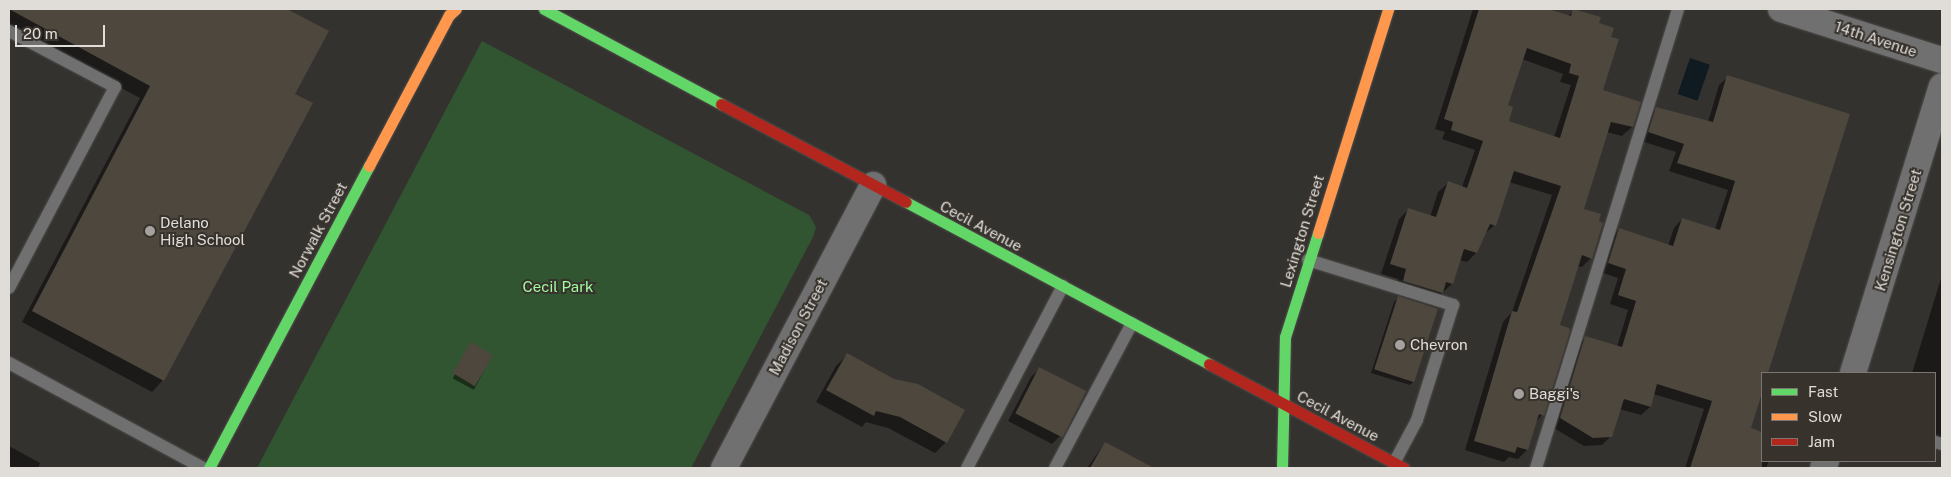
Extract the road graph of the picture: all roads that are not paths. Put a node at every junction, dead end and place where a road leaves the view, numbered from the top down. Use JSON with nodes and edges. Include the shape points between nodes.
{"nodes":[{"id":1,"x":456,"y":9,"type":"edge"},
{"id":2,"x":544,"y":9,"type":"edge"},
{"id":3,"x":1388,"y":9,"type":"edge"},
{"id":4,"x":1678,"y":9,"type":"edge"},
{"id":5,"x":1781,"y":9,"type":"edge"},
{"id":6,"x":9,"y":31,"type":"edge"},
{"id":7,"x":1942,"y":60,"type":"edge"},
{"id":8,"x":1942,"y":86,"type":"edge"},
{"id":9,"x":873,"y":185,"type":"junction"},
{"id":10,"x":1308,"y":260,"type":"junction"},
{"id":11,"x":1063,"y":286,"type":"junction"},
{"id":12,"x":9,"y":288,"type":"edge"},
{"id":13,"x":1132,"y":323,"type":"junction"},
{"id":14,"x":9,"y":363,"type":"edge"},
{"id":15,"x":1853,"y":372,"type":"edge"},
{"id":16,"x":1284,"y":405,"type":"junction"},
{"id":17,"x":1392,"y":465,"type":"edge"},
{"id":18,"x":203,"y":468,"type":"edge"},
{"id":19,"x":210,"y":468,"type":"edge"},
{"id":20,"x":724,"y":468,"type":"edge"},
{"id":21,"x":967,"y":468,"type":"edge"},
{"id":22,"x":1055,"y":468,"type":"edge"},
{"id":23,"x":1282,"y":468,"type":"edge"},
{"id":24,"x":1536,"y":468,"type":"edge"}],
"edges":[{"from":1,"to":19,"type":"street","name":"Norwalk Street","via":[[449,15]]},
{"from":2,"to":9,"type":"street","name":"Cecil Avenue"},
{"from":3,"to":10,"type":"street","name":"Lexington Street"},
{"from":4,"to":24,"type":"lane"},
{"from":5,"to":7,"type":"street","name":"14th Avenue"},
{"from":6,"to":12,"type":"lane","via":[[115,86]]},
{"from":8,"to":15,"type":"street","name":"Kensington Street"},
{"from":9,"to":11,"type":"street","name":"Cecil Avenue"},
{"from":9,"to":20,"type":"street","name":"Madison Street"},
{"from":10,"to":16,"type":"street","name":"Lexington Street","via":[[1285,337]]},
{"from":10,"to":17,"type":"lane","via":[[1453,305],[1417,420]]},
{"from":11,"to":13,"type":"street","name":"Cecil Avenue"},
{"from":11,"to":21,"type":"lane"},
{"from":13,"to":16,"type":"street","name":"Cecil Avenue"},
{"from":13,"to":22,"type":"lane"},
{"from":14,"to":18,"type":"lane"},
{"from":16,"to":17,"type":"street","name":"Cecil Avenue"},
{"from":16,"to":23,"type":"street","name":"Lexington Street"}]}
